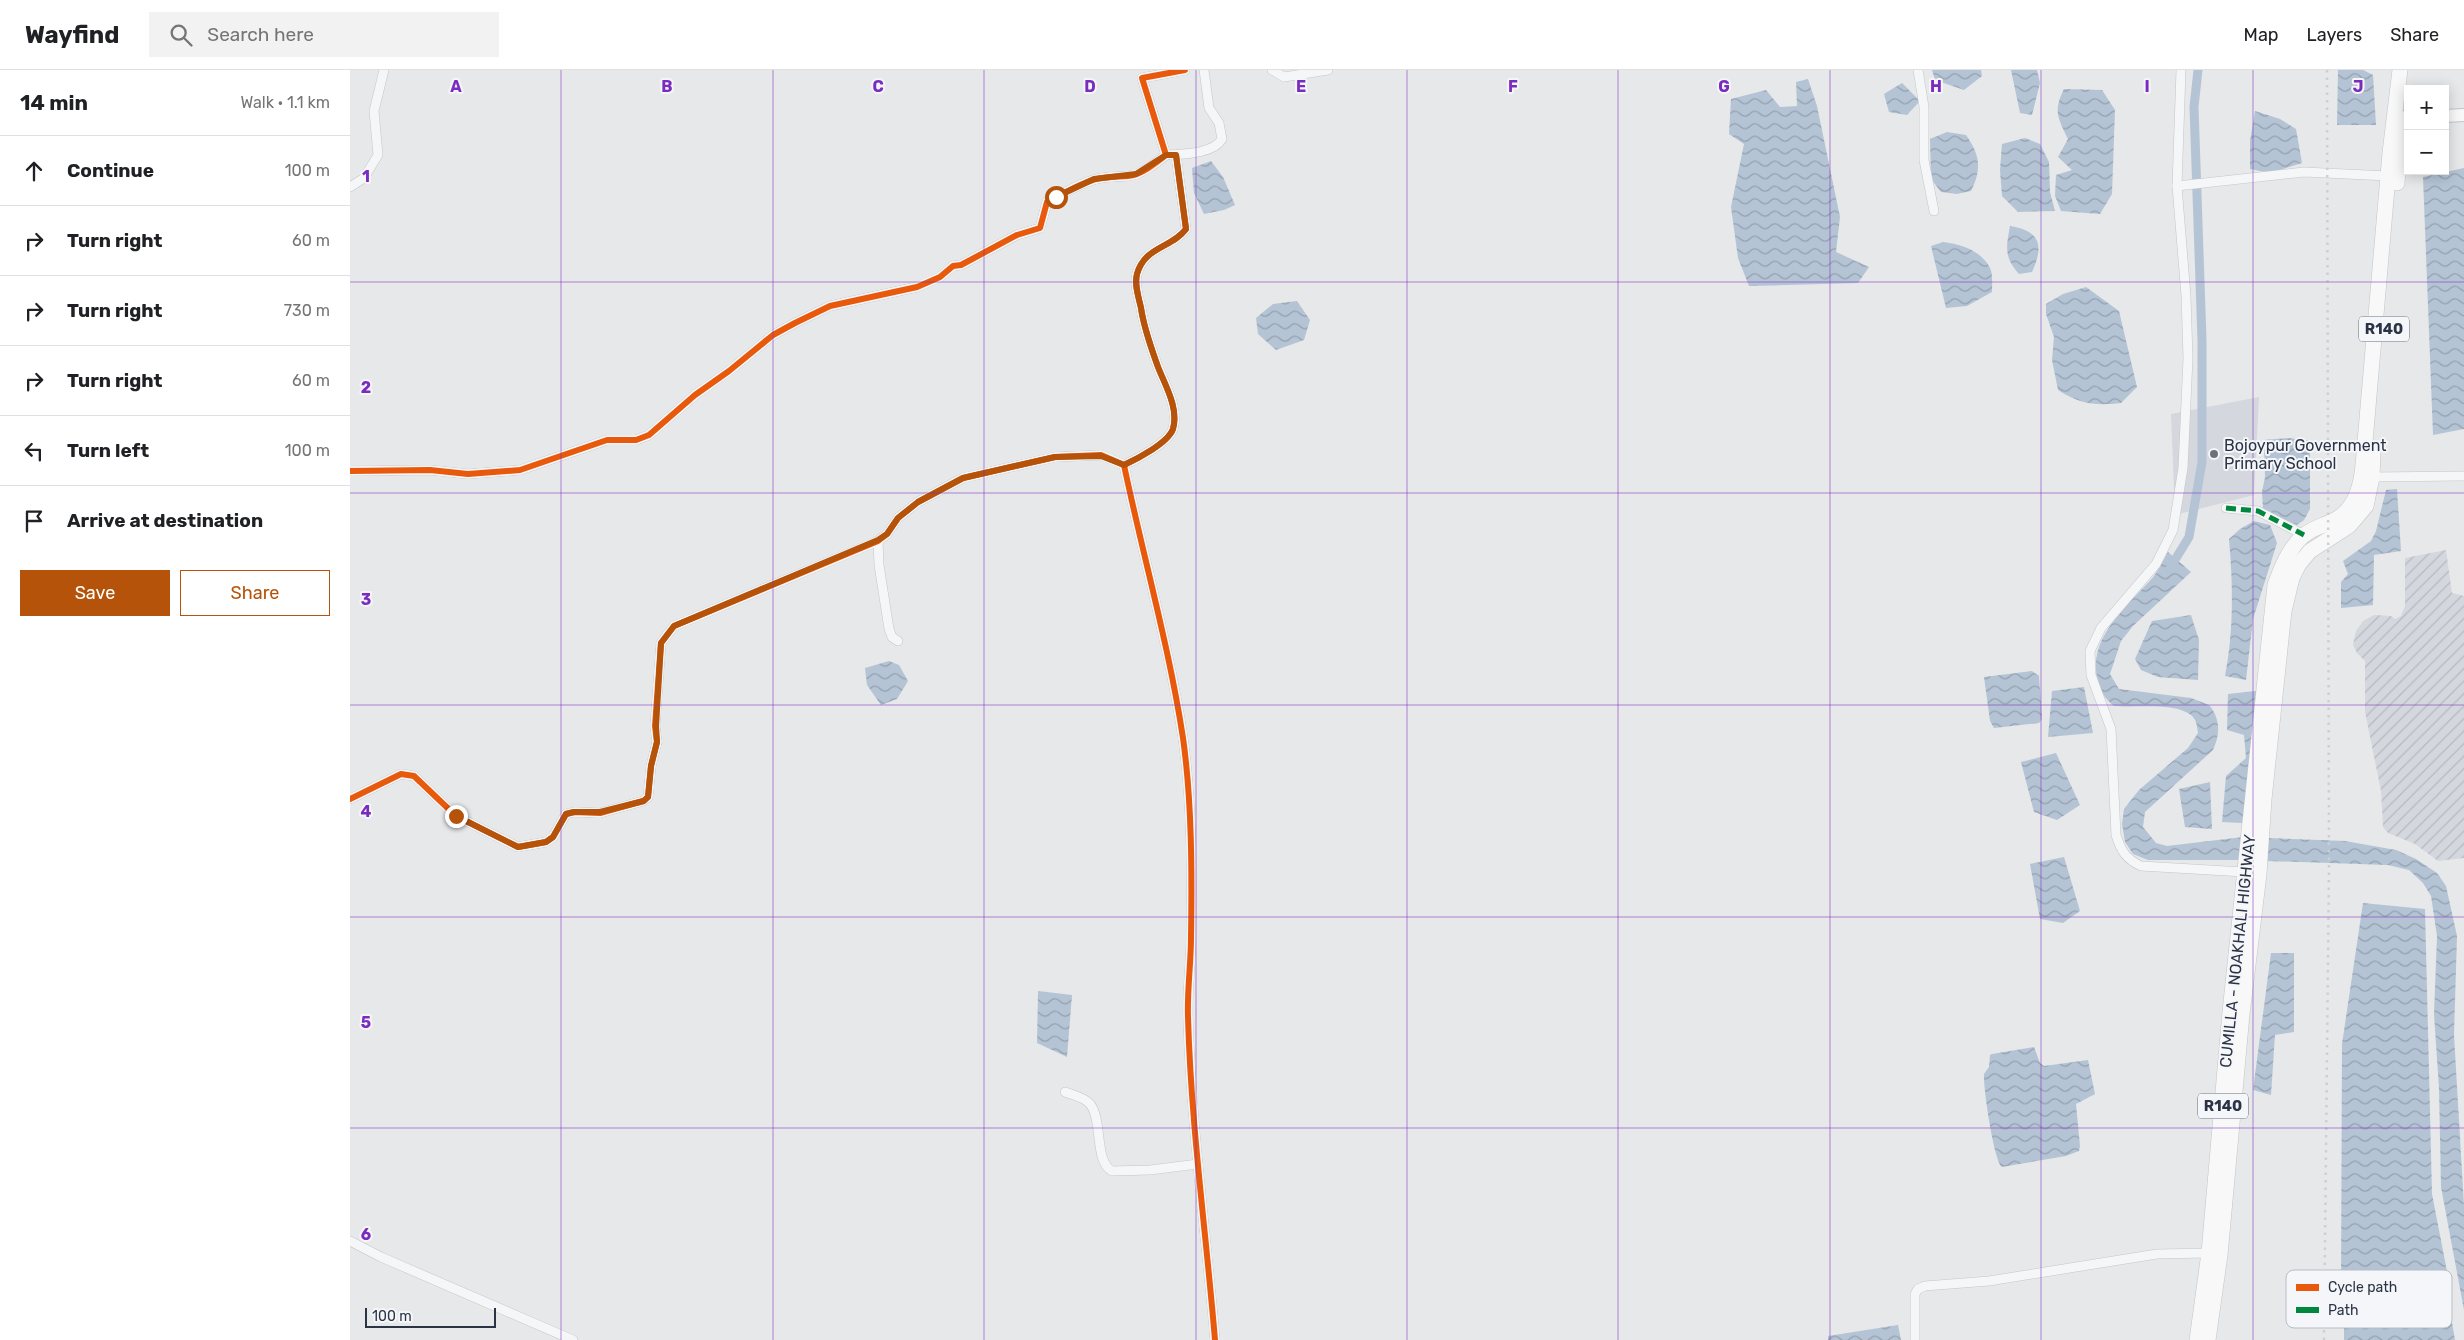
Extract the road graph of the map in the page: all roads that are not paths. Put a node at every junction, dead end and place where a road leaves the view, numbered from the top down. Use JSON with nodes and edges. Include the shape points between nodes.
{"nodes":[{"id":1,"x":384,"y":70,"type":"edge"},
{"id":2,"x":1185,"y":70,"type":"edge"},
{"id":3,"x":1204,"y":70,"type":"edge"},
{"id":4,"x":1272,"y":70,"type":"edge"},
{"id":5,"x":1328,"y":70,"type":"edge"},
{"id":6,"x":1918,"y":70,"type":"edge"},
{"id":7,"x":2181,"y":70,"type":"edge"},
{"id":8,"x":2400,"y":70,"type":"edge"},
{"id":9,"x":2410,"y":70,"type":"edge"},
{"id":10,"x":1141,"y":74,"type":"edge"},
{"id":11,"x":2409,"y":85,"type":"edge"},
{"id":12,"x":2464,"y":115,"type":"edge"},
{"id":13,"x":2449,"y":116,"type":"edge"},
{"id":14,"x":2404,"y":127,"type":"edge"},
{"id":15,"x":1171,"y":155,"type":"junction"},
{"id":16,"x":2393,"y":179,"type":"junction"},
{"id":17,"x":2179,"y":186,"type":"junction"},
{"id":18,"x":350,"y":187,"type":"edge"},
{"id":19,"x":1934,"y":211,"type":"dead end"},
{"id":20,"x":1124,"y":465,"type":"junction"},
{"id":21,"x":350,"y":471,"type":"edge"},
{"id":22,"x":2464,"y":476,"type":"edge"},
{"id":23,"x":2372,"y":477,"type":"junction"},
{"id":24,"x":2226,"y":508,"type":"dead end"},
{"id":25,"x":2304,"y":535,"type":"junction"},
{"id":26,"x":878,"y":540,"type":"junction"},
{"id":27,"x":898,"y":641,"type":"dead end"},
{"id":28,"x":2268,"y":716,"type":"junction"},
{"id":29,"x":350,"y":799,"type":"edge"},
{"id":30,"x":2258,"y":799,"type":"junction"},
{"id":31,"x":2244,"y":872,"type":"junction"},
{"id":32,"x":1065,"y":1092,"type":"dead end"},
{"id":33,"x":1198,"y":1164,"type":"junction"},
{"id":34,"x":350,"y":1241,"type":"edge"},
{"id":35,"x":2209,"y":1253,"type":"junction"},
{"id":36,"x":573,"y":1340,"type":"edge"},
{"id":37,"x":1215,"y":1340,"type":"edge"},
{"id":38,"x":1915,"y":1340,"type":"edge"},
{"id":39,"x":2197,"y":1340,"type":"edge"},
{"id":40,"x":2208,"y":1340,"type":"edge"}],
"edges":[{"from":1,"to":18,"type":"street","via":[[374,111],[378,155],[364,178]]},
{"from":2,"to":10,"type":"street"},
{"from":3,"to":15,"type":"street","via":[[1209,108],[1219,124],[1222,139],[1215,147]]},
{"from":4,"to":5,"type":"street","via":[[1284,77]]},
{"from":6,"to":19,"type":"street","via":[[1924,107],[1924,160]]},
{"from":7,"to":17,"type":"street"},
{"from":8,"to":16,"type":"main road","number":"R140"},
{"from":9,"to":11,"type":"main road","number":"R140"},
{"from":10,"to":15,"type":"street"},
{"from":12,"to":13,"type":"main road"},
{"from":14,"to":16,"type":"main road","number":"R140"},
{"from":15,"to":20,"type":"street","via":[[1186,229],[1155,249],[1137,274],[1136,285],[1144,328],[1169,392],[1172,430],[1162,442]]},
{"from":15,"to":21,"type":"street","via":[[1136,174],[1094,179],[1069,190],[1047,202],[1040,228],[1017,235],[953,266],[932,281],[830,306],[795,323],[773,335],[649,435],[636,440],[607,440],[520,470],[468,474],[430,470]]},
{"from":16,"to":17,"type":"street","via":[[2304,172]]},
{"from":16,"to":23,"type":"main road","number":"R140"},
{"from":16,"to":25,"type":"main road","number":"R140","via":[[2380,264],[2359,486],[2347,511]]},
{"from":17,"to":31,"type":"street","via":[[2188,358],[2183,468],[2172,530],[2156,564],[2101,628],[2090,651],[2091,675],[2111,729],[2116,835],[2127,859],[2141,866]]},
{"from":20,"to":26,"type":"street","via":[[1101,456],[1055,457],[963,478],[918,502]]},
{"from":20,"to":33,"type":"street","via":[[1183,739],[1190,871],[1189,1078]]},
{"from":22,"to":23,"type":"street"},
{"from":23,"to":28,"type":"main road","number":"R140","via":[[2366,506],[2355,520],[2310,551],[2292,578]]},
{"from":24,"to":25,"type":"street","via":[[2258,511]]},
{"from":25,"to":28,"type":"main road","number":"R140","via":[[2281,568],[2275,585]]},
{"from":26,"to":27,"type":"street","via":[[889,630]]},
{"from":26,"to":29,"type":"street","via":[[674,626],[667,633],[661,643],[657,742],[648,797],[644,801],[600,812],[566,814],[553,837],[546,842],[518,847],[456,816],[408,774],[401,774]]},
{"from":28,"to":30,"type":"main road","name":"CUMILLA - NOAKHALI HIGHWAY","number":"R140"},
{"from":30,"to":31,"type":"main road","name":"CUMILLA - NOAKHALI HIGHWAY","number":"R140"},
{"from":30,"to":40,"type":"main road","name":"CUMILLA - NOAKHALI HIGHWAY","number":"R140","via":[[2259,874],[2242,1014],[2220,1255]]},
{"from":31,"to":35,"type":"main road","name":"CUMILLA - NOAKHALI HIGHWAY","number":"R140"},
{"from":32,"to":33,"type":"street","via":[[1082,1098],[1092,1107],[1104,1163],[1112,1171]]},
{"from":33,"to":37,"type":"street"},
{"from":34,"to":36,"type":"street"},
{"from":35,"to":38,"type":"street","via":[[2157,1254],[1989,1281],[1925,1286],[1915,1294]]},
{"from":35,"to":39,"type":"main road","name":"CUMILLA - NOAKHALI HIGHWAY","number":"R140"}]}
